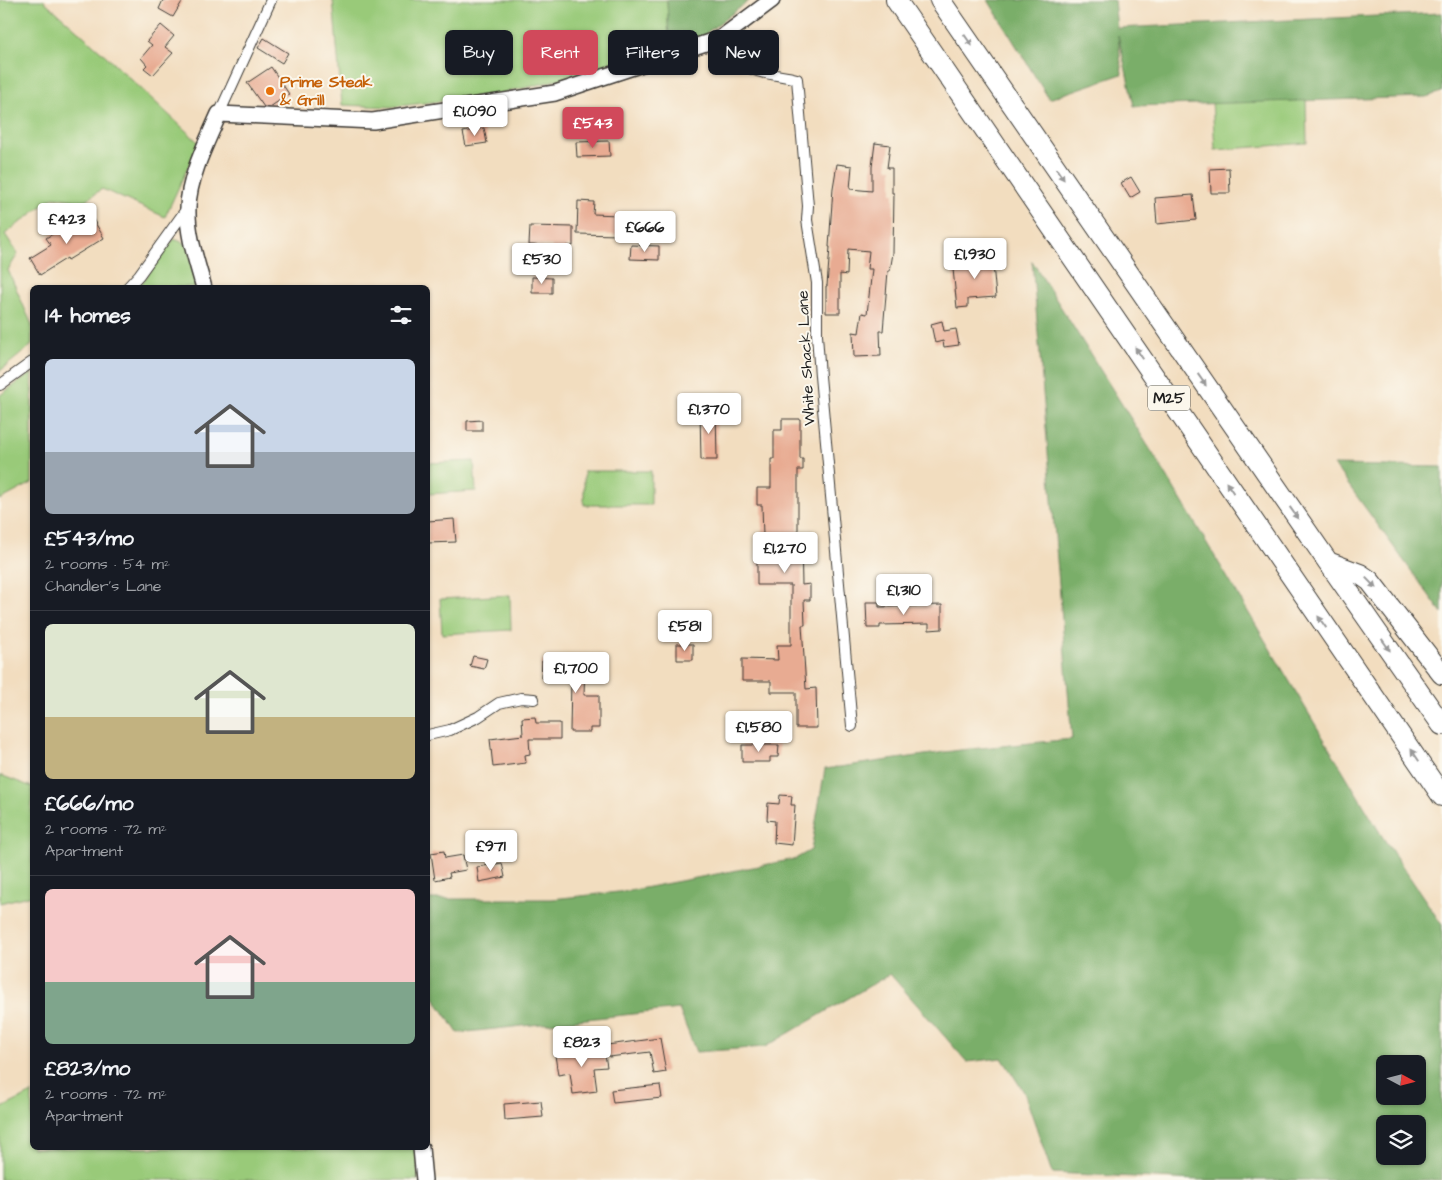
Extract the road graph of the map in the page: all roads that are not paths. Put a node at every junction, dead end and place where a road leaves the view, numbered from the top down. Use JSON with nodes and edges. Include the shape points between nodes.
{"nodes":[{"id":1,"x":271,"y":0,"type":"edge"},
{"id":2,"x":772,"y":0,"type":"edge"},
{"id":3,"x":896,"y":0,"type":"edge"},
{"id":4,"x":940,"y":0,"type":"edge"},
{"id":5,"x":732,"y":30,"type":"edge"},
{"id":6,"x":708,"y":42,"type":"edge"},
{"id":7,"x":772,"y":75,"type":"edge"},
{"id":8,"x":219,"y":114,"type":"junction"},
{"id":9,"x":188,"y":207,"type":"junction"},
{"id":10,"x":130,"y":285,"type":"edge"},
{"id":11,"x":203,"y":285,"type":"edge"},
{"id":12,"x":30,"y":363,"type":"edge"},
{"id":13,"x":0,"y":385,"type":"edge"},
{"id":14,"x":1328,"y":562,"type":"junction"},
{"id":15,"x":1442,"y":674,"type":"edge"},
{"id":16,"x":534,"y":699,"type":"dead end"},
{"id":17,"x":1442,"y":725,"type":"edge"},
{"id":18,"x":852,"y":726,"type":"dead end"},
{"id":19,"x":430,"y":735,"type":"edge"},
{"id":20,"x":1442,"y":796,"type":"edge"},
{"id":21,"x":421,"y":1150,"type":"edge"},
{"id":22,"x":424,"y":1180,"type":"edge"}],
"edges":[{"from":1,"to":8,"type":"street"},
{"from":2,"to":5,"type":"street"},
{"from":20,"to":3,"type":"highway","number":"M25","one_way":true},
{"from":4,"to":14,"type":"highway","number":"M25","one_way":true},
{"from":6,"to":8,"type":"street","via":[[555,93],[373,121]]},
{"from":7,"to":18,"type":"street","name":"White Shack Lane","via":[[797,79],[807,220],[817,283],[820,376]]},
{"from":8,"to":9,"type":"street","via":[[194,176]]},
{"from":9,"to":10,"type":"street"},
{"from":9,"to":11,"type":"street","via":[[189,232]]},
{"from":12,"to":13,"type":"street"},
{"from":14,"to":15,"type":"highway","one_way":true,"via":[[1370,581]]},
{"from":14,"to":17,"type":"highway","number":"M25","one_way":true},
{"from":16,"to":19,"type":"street","via":[[499,703],[450,730]]},
{"from":21,"to":22,"type":"street"}]}
